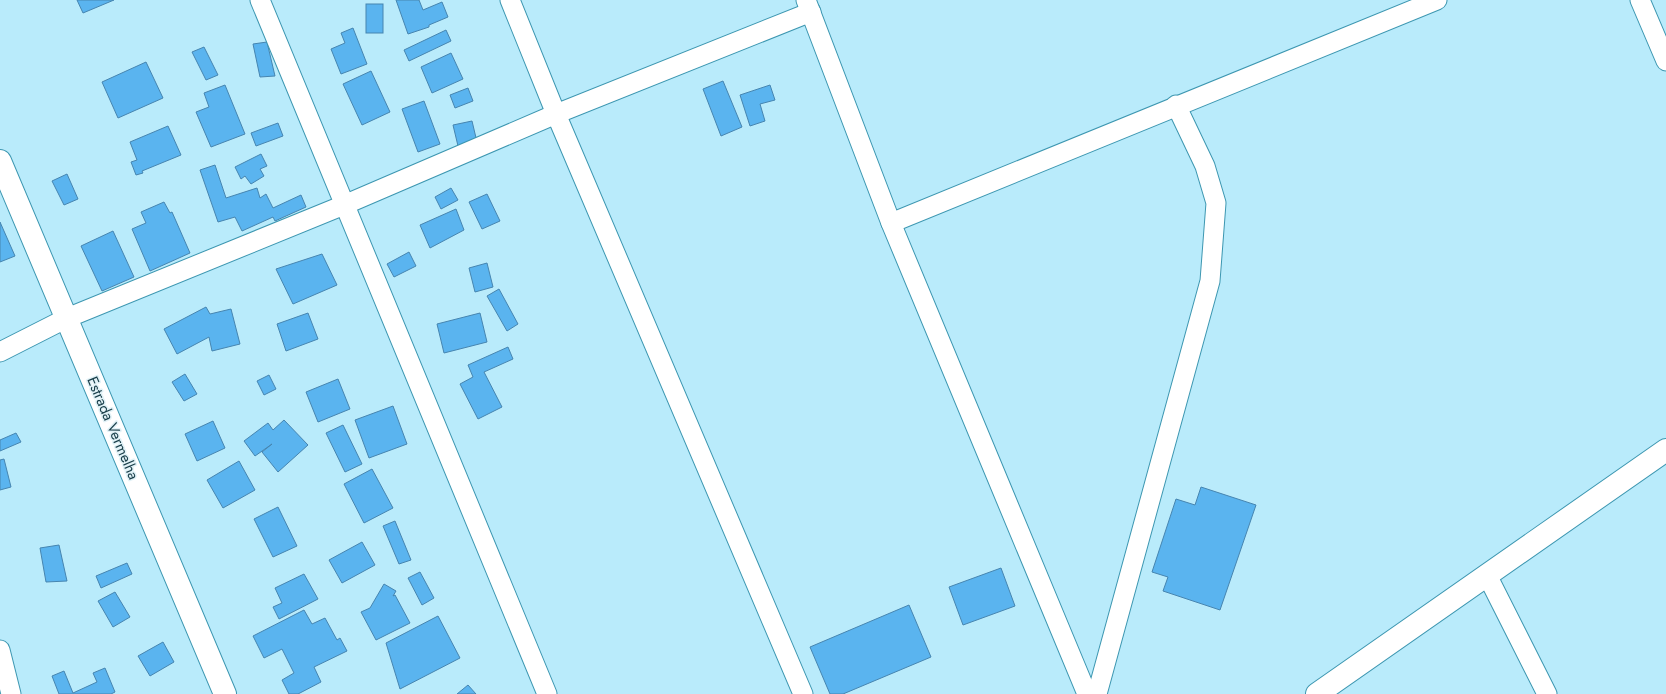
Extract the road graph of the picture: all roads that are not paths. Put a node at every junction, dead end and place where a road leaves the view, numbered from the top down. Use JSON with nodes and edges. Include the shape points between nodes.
{"nodes":[{"id":1,"x":260,"y":0,"type":"edge"},
{"id":2,"x":510,"y":0,"type":"edge"},
{"id":3,"x":1437,"y":0,"type":"edge"},
{"id":4,"x":1640,"y":0,"type":"edge"},
{"id":5,"x":808,"y":6,"type":"edge"},
{"id":6,"x":1666,"y":61,"type":"edge"},
{"id":7,"x":1176,"y":105,"type":"junction"},
{"id":8,"x":556,"y":114,"type":"junction"},
{"id":9,"x":0,"y":161,"type":"edge"},
{"id":10,"x":344,"y":205,"type":"junction"},
{"id":11,"x":891,"y":223,"type":"junction"},
{"id":12,"x":66,"y":318,"type":"junction"},
{"id":13,"x":0,"y":352,"type":"edge"},
{"id":14,"x":1666,"y":450,"type":"edge"},
{"id":15,"x":1487,"y":575,"type":"junction"},
{"id":16,"x":0,"y":650,"type":"edge"},
{"id":17,"x":10,"y":694,"type":"edge"},
{"id":18,"x":225,"y":694,"type":"edge"},
{"id":19,"x":547,"y":694,"type":"edge"},
{"id":20,"x":803,"y":694,"type":"edge"},
{"id":21,"x":1087,"y":694,"type":"edge"},
{"id":22,"x":1097,"y":694,"type":"edge"},
{"id":23,"x":1317,"y":694,"type":"edge"},
{"id":24,"x":1547,"y":694,"type":"edge"}],
"edges":[{"from":1,"to":10,"type":"street"},
{"from":2,"to":8,"type":"street"},
{"from":3,"to":7,"type":"street"},
{"from":4,"to":6,"type":"street"},
{"from":5,"to":8,"type":"street"},
{"from":5,"to":11,"type":"street"},
{"from":7,"to":11,"type":"street"},
{"from":7,"to":22,"type":"street","via":[[1205,166],[1216,203],[1210,281]]},
{"from":8,"to":10,"type":"street"},
{"from":8,"to":20,"type":"street"},
{"from":9,"to":12,"type":"street","name":"Estrada Vermelha"},
{"from":10,"to":12,"type":"street"},
{"from":10,"to":19,"type":"street"},
{"from":11,"to":21,"type":"street"},
{"from":12,"to":13,"type":"street"},
{"from":12,"to":18,"type":"street","name":"Estrada Vermelha"},
{"from":14,"to":15,"type":"street"},
{"from":15,"to":23,"type":"street"},
{"from":15,"to":24,"type":"street"},
{"from":16,"to":17,"type":"street"}]}
